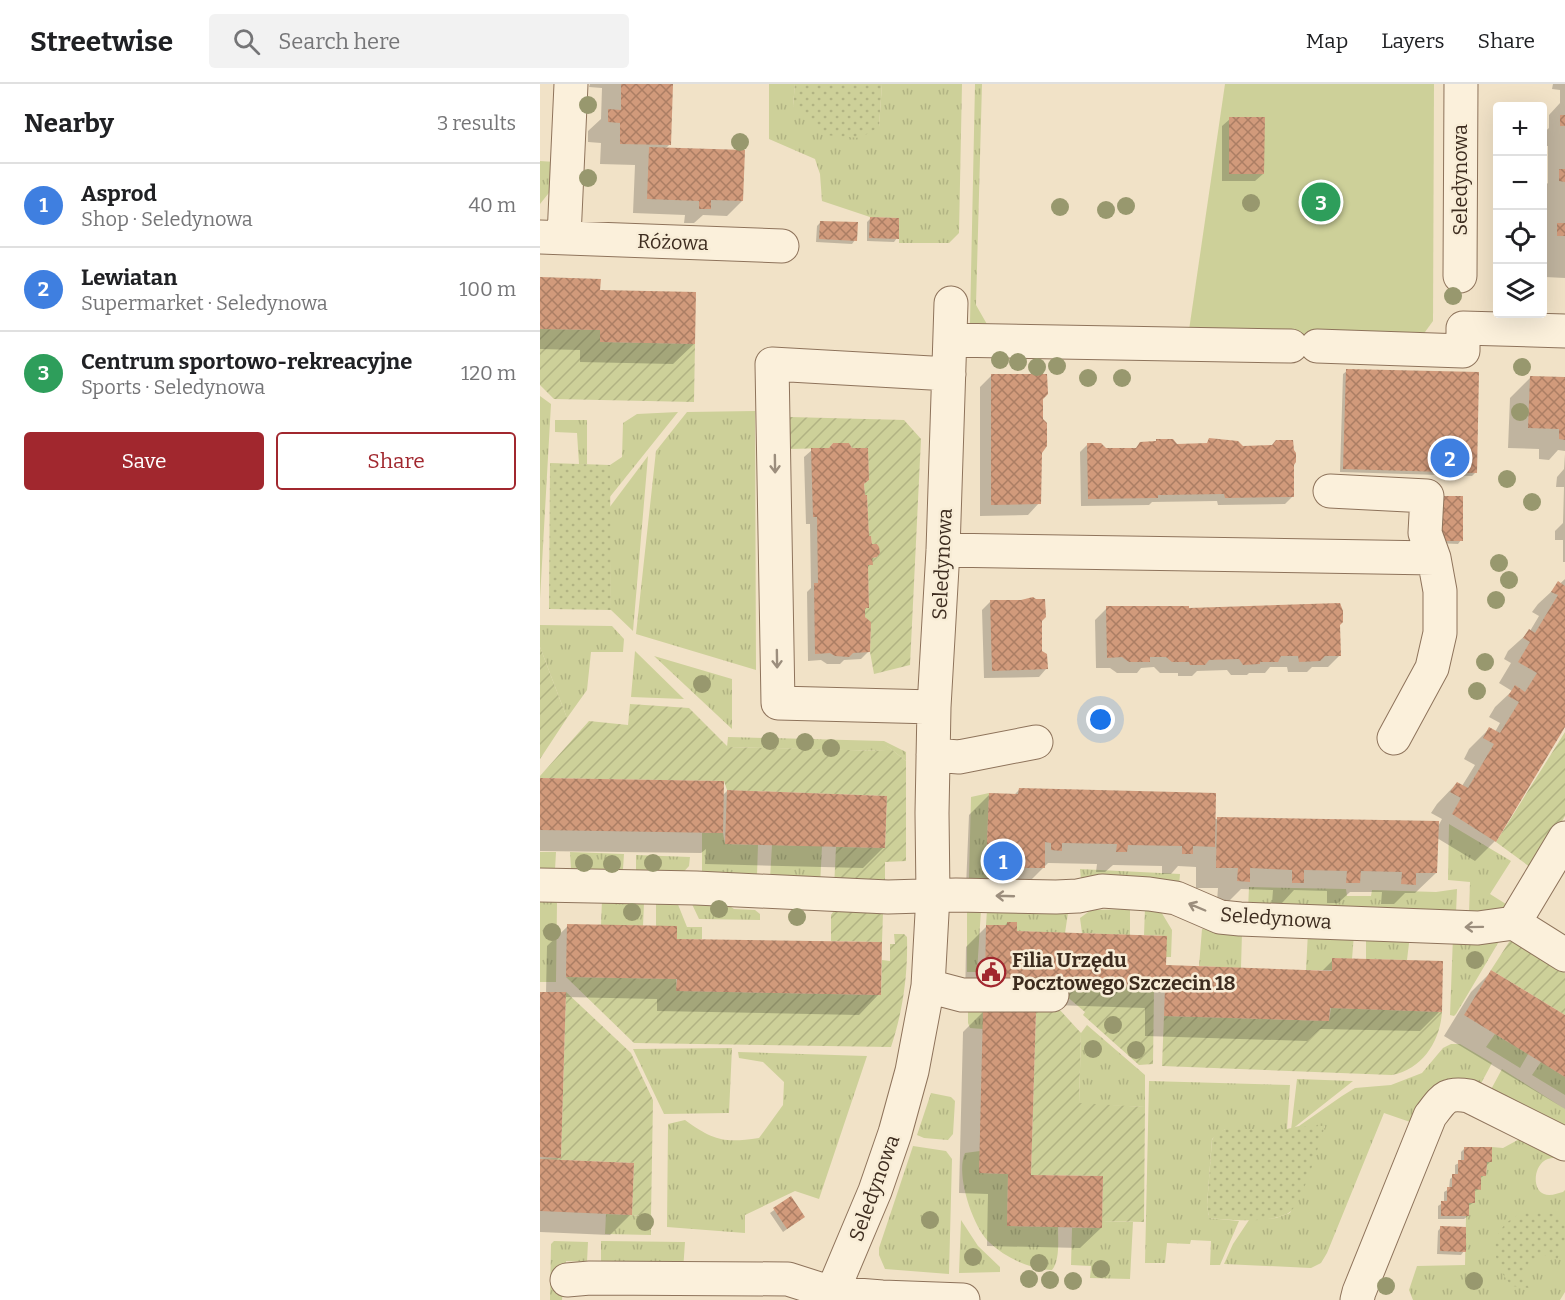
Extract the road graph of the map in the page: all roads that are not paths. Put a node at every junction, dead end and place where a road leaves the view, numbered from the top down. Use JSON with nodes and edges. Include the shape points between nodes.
{"nodes":[{"id":1,"x":571,"y":84,"type":"edge"},
{"id":2,"x":1461,"y":84,"type":"edge"},
{"id":3,"x":552,"y":237,"type":"edge"},
{"id":4,"x":782,"y":246,"type":"dead end"},
{"id":5,"x":1460,"y":276,"type":"dead end"},
{"id":6,"x":951,"y":303,"type":"dead end"},
{"id":7,"x":1565,"y":331,"type":"edge"},
{"id":8,"x":950,"y":340,"type":"junction"},
{"id":9,"x":950,"y":374,"type":"junction"},
{"id":10,"x":1330,"y":491,"type":"dead end"},
{"id":11,"x":943,"y":550,"type":"junction"},
{"id":12,"x":1434,"y":558,"type":"junction"},
{"id":13,"x":934,"y":707,"type":"junction"},
{"id":14,"x":1394,"y":738,"type":"dead end"},
{"id":15,"x":1036,"y":742,"type":"dead end"},
{"id":16,"x":933,"y":755,"type":"junction"},
{"id":17,"x":1565,"y":838,"type":"edge"},
{"id":18,"x":540,"y":885,"type":"edge"},
{"id":19,"x":933,"y":895,"type":"junction"},
{"id":20,"x":1514,"y":923,"type":"junction"},
{"id":21,"x":1565,"y":955,"type":"edge"},
{"id":22,"x":928,"y":986,"type":"junction"},
{"id":23,"x":1052,"y":995,"type":"dead end"},
{"id":24,"x":1565,"y":1144,"type":"edge"},
{"id":25,"x":567,"y":1280,"type":"dead end"},
{"id":26,"x":832,"y":1296,"type":"edge"},
{"id":27,"x":963,"y":1300,"type":"edge"},
{"id":28,"x":1357,"y":1300,"type":"edge"}],
"edges":[{"from":1,"to":3,"type":"street","name":"Różowa"},
{"from":2,"to":5,"type":"street","name":"Seledynowa"},
{"from":3,"to":4,"type":"street","name":"Różowa"},
{"from":6,"to":8,"type":"street","name":"Seledynowa"},
{"from":7,"to":8,"type":"street","via":[[1462,328],[1463,351]]},
{"from":8,"to":9,"type":"street","name":"Seledynowa"},
{"from":9,"to":11,"type":"street","name":"Seledynowa"},
{"from":9,"to":13,"type":"street","one_way":true,"via":[[772,364],[778,703]]},
{"from":10,"to":12,"type":"street","via":[[1426,496],[1425,533]]},
{"from":11,"to":12,"type":"street"},
{"from":11,"to":13,"type":"street","name":"Seledynowa"},
{"from":12,"to":14,"type":"street","via":[[1440,591],[1440,633],[1432,668]]},
{"from":13,"to":16,"type":"street","name":"Seledynowa"},
{"from":15,"to":16,"type":"street","via":[[959,757]]},
{"from":16,"to":19,"type":"street","name":"Seledynowa"},
{"from":17,"to":20,"type":"street"},
{"from":18,"to":19,"type":"street","name":"Seledynowa","via":[[888,897]]},
{"from":20,"to":19,"type":"street","name":"Seledynowa","one_way":true,"via":[[1478,928],[1240,919],[1220,917],[1176,898],[1102,891],[1056,897]]},
{"from":19,"to":22,"type":"street","name":"Seledynowa"},
{"from":20,"to":21,"type":"street"},
{"from":22,"to":23,"type":"street","via":[[962,995]]},
{"from":22,"to":26,"type":"street","name":"Seledynowa","via":[[912,1071],[895,1133]]},
{"from":24,"to":28,"type":"street","via":[[1469,1096],[1454,1094],[1442,1100],[1430,1116]]},
{"from":25,"to":26,"type":"street","via":[[788,1279]]},
{"from":26,"to":27,"type":"street"}]}
